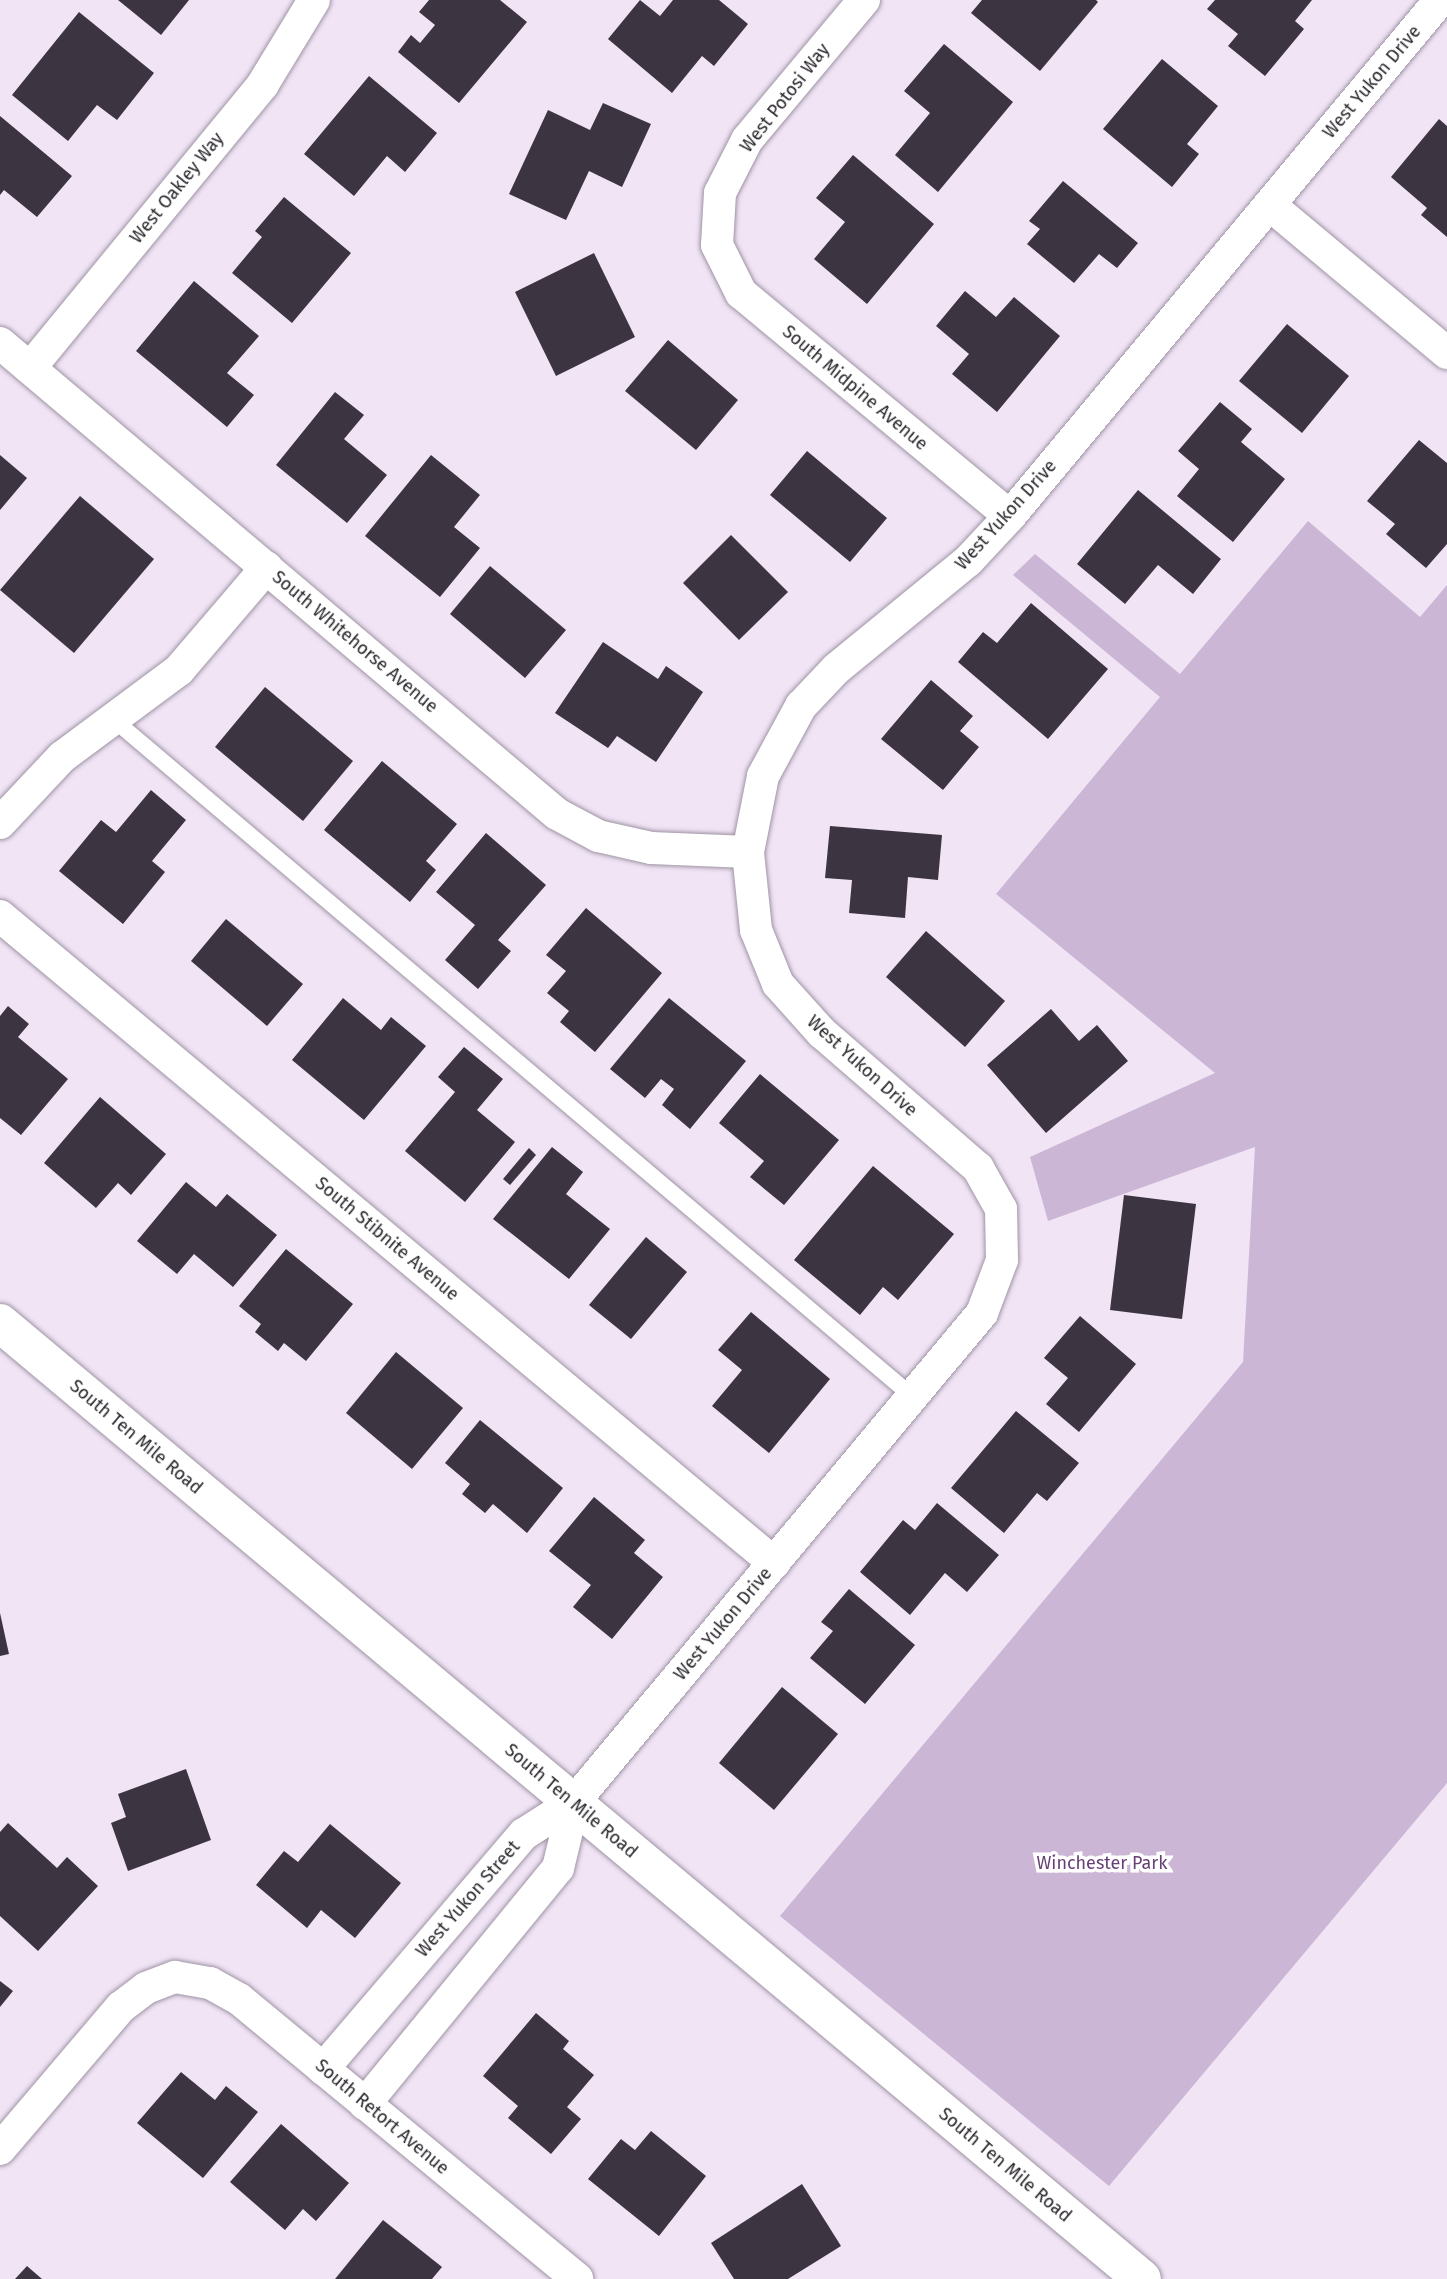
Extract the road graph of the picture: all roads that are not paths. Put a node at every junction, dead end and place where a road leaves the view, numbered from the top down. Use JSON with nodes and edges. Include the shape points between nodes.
{"nodes":[{"id":1,"x":314,"y":0,"type":"edge"},
{"id":2,"x":864,"y":0,"type":"edge"},
{"id":3,"x":1440,"y":0,"type":"edge"},
{"id":4,"x":1270,"y":205,"type":"junction"},
{"id":5,"x":717,"y":245,"type":"joint"},
{"id":6,"x":0,"y":343,"type":"edge"},
{"id":7,"x":1447,"y":353,"type":"edge"},
{"id":8,"x":30,"y":368,"type":"junction"},
{"id":9,"x":1010,"y":516,"type":"junction"},
{"id":10,"x":267,"y":567,"type":"junction"},
{"id":11,"x":113,"y":719,"type":"junction"},
{"id":12,"x":0,"y":823,"type":"edge"},
{"id":13,"x":748,"y":852,"type":"junction"},
{"id":14,"x":0,"y":916,"type":"edge"},
{"id":15,"x":0,"y":1323,"type":"edge"},
{"id":16,"x":913,"y":1397,"type":"junction"},
{"id":17,"x":774,"y":1563,"type":"junction"},
{"id":18,"x":573,"y":1802,"type":"junction"},
{"id":19,"x":323,"y":2068,"type":"junction"},
{"id":20,"x":365,"y":2104,"type":"junction"},
{"id":21,"x":0,"y":2148,"type":"edge"},
{"id":22,"x":577,"y":2279,"type":"edge"},
{"id":23,"x":1142,"y":2279,"type":"edge"}],
"edges":[{"from":1,"to":8,"type":"street","name":"West Oakley Way","via":[[263,84]]},
{"from":2,"to":5,"type":"street","name":"West Potosi Way","via":[[747,140],[720,193]]},
{"from":3,"to":4,"type":"street","name":"West Yukon Drive"},
{"from":4,"to":7,"type":"street"},
{"from":4,"to":9,"type":"street","name":"West Yukon Drive"},
{"from":5,"to":9,"type":"street","name":"South Midpine Avenue","via":[[741,293]]},
{"from":6,"to":8,"type":"street","name":"South Whitehorse Avenue"},
{"from":8,"to":10,"type":"street","name":"South Whitehorse Avenue"},
{"from":9,"to":13,"type":"street","name":"West Yukon Drive","via":[[968,561],[836,669],[801,706],[763,776]]},
{"from":10,"to":11,"type":"street","via":[[179,670]]},
{"from":10,"to":13,"type":"street","name":"South Whitehorse Avenue","via":[[557,814],[598,836],[651,848]]},
{"from":11,"to":12,"type":"street","via":[[62,757]]},
{"from":11,"to":16,"type":"lane"},
{"from":13,"to":16,"type":"street","name":"West Yukon Drive","via":[[756,930],[778,984],[822,1033],[978,1168],[1001,1209],[1002,1260],[982,1314]]},
{"from":14,"to":17,"type":"street","name":"South Stibnite Avenue"},
{"from":15,"to":18,"type":"street","name":"South Ten Mile Road"},
{"from":16,"to":17,"type":"street","name":"West Yukon Drive"},
{"from":17,"to":18,"type":"street","name":"West Yukon Drive"},
{"from":18,"to":19,"type":"street","name":"West Yukon Street","via":[[524,1834]]},
{"from":18,"to":20,"type":"street","via":[[558,1868]]},
{"from":18,"to":23,"type":"street","name":"South Ten Mile Road"},
{"from":19,"to":20,"type":"street","name":"South Retort Avenue"},
{"from":19,"to":21,"type":"street","name":"South Retort Avenue","via":[[239,1999],[210,1983],[175,1977],[146,1989],[121,2007]]},
{"from":20,"to":22,"type":"street","name":"South Retort Avenue"}]}
